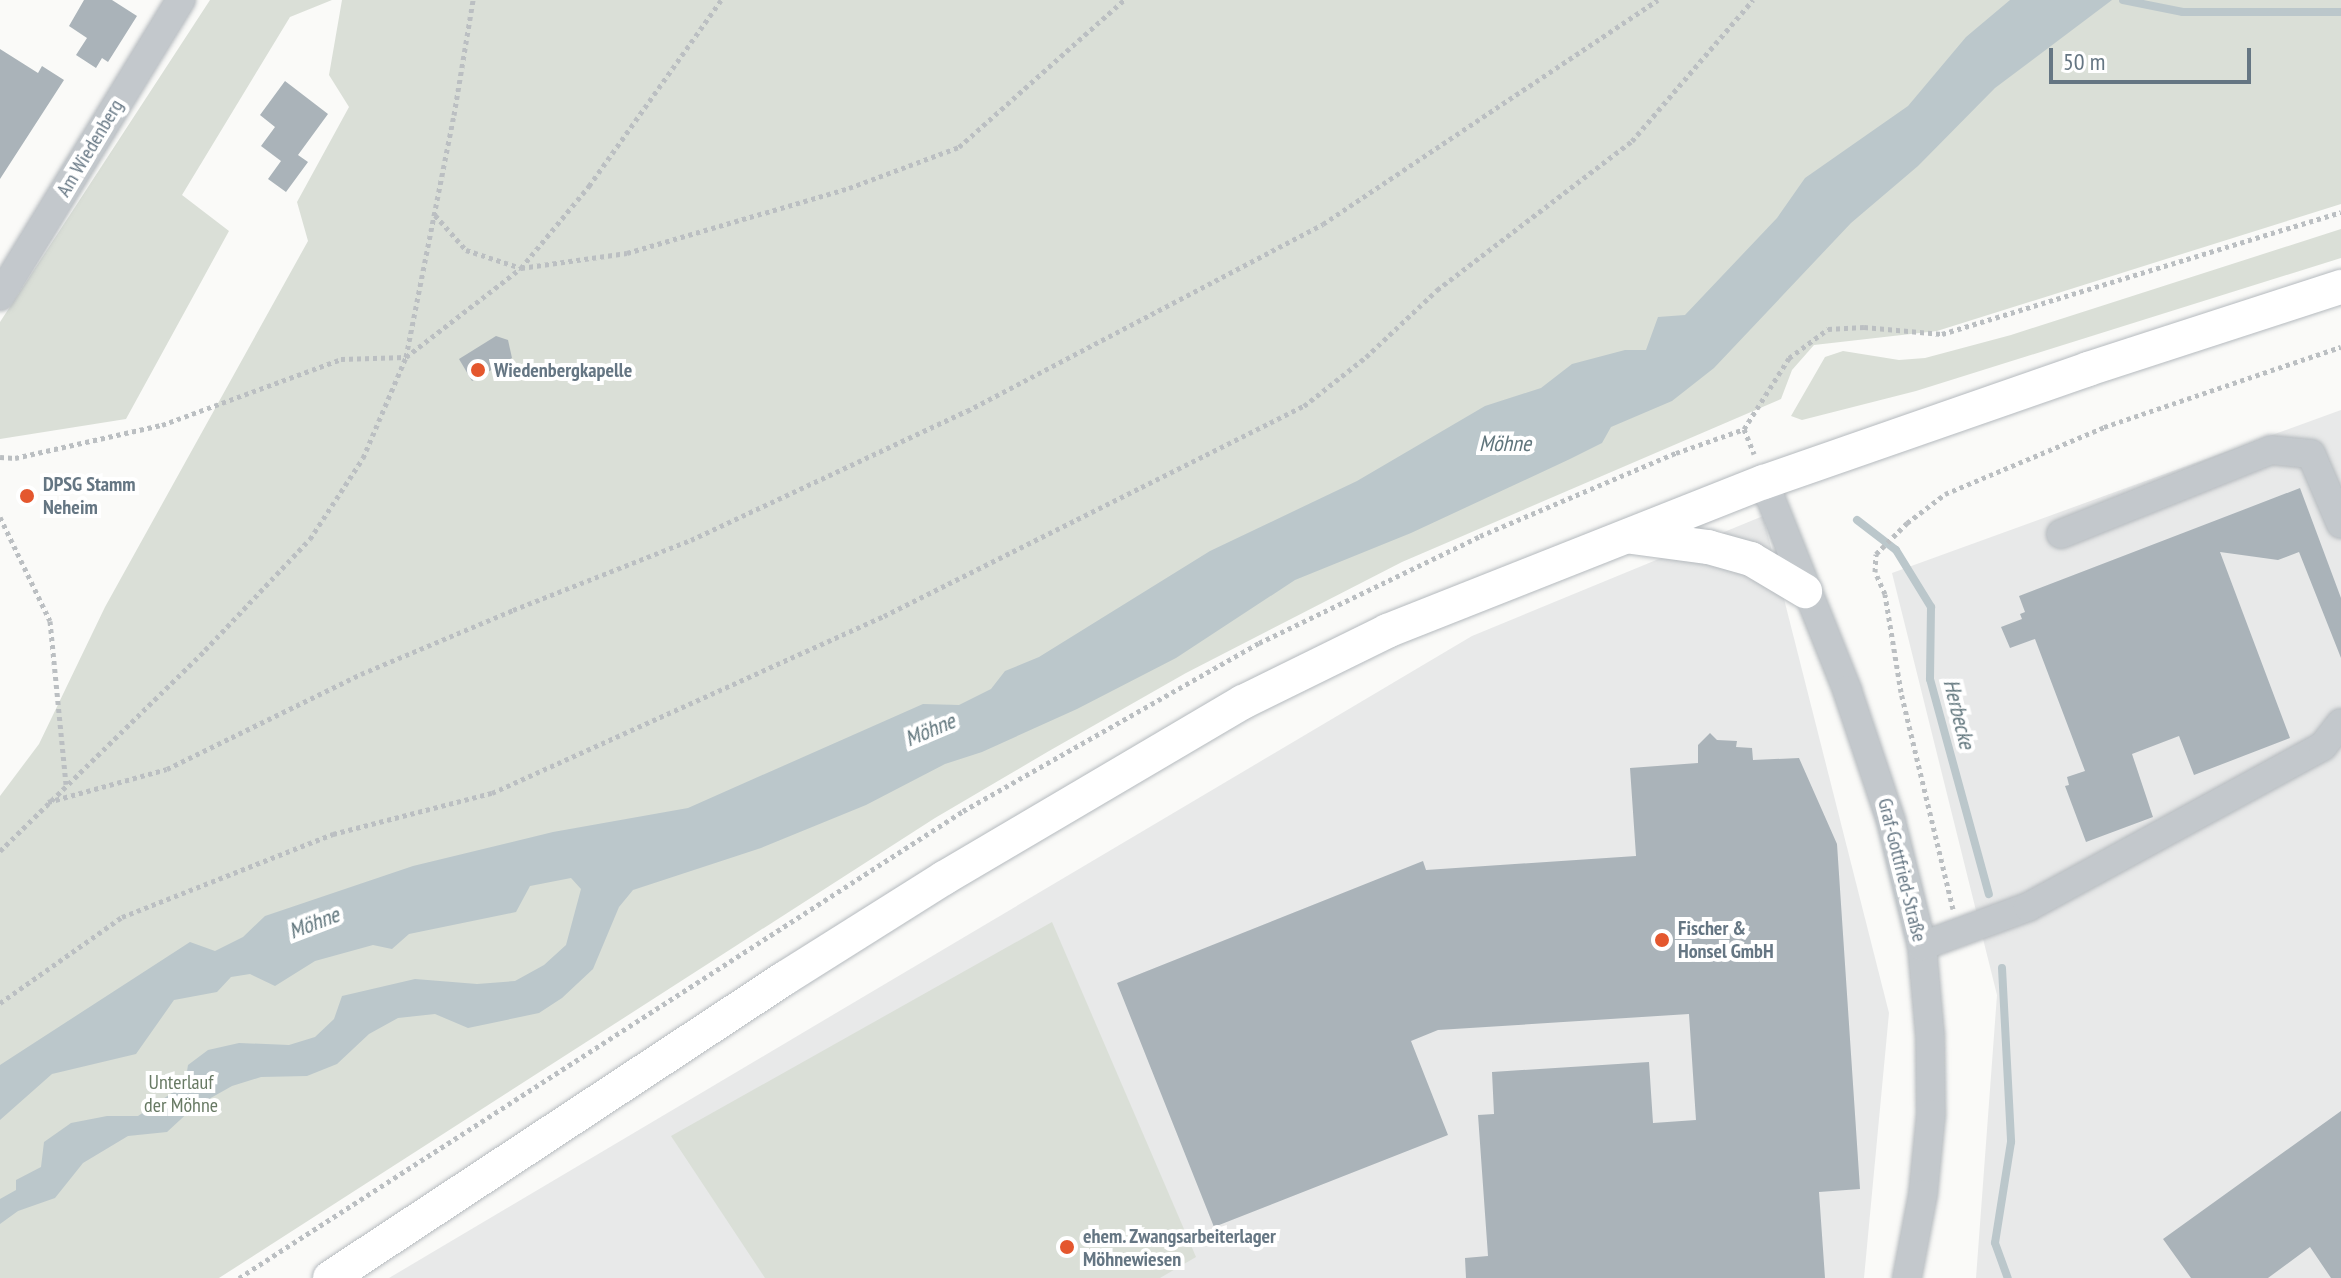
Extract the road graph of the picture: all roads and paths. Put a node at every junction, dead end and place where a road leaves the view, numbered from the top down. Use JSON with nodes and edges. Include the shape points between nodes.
{"nodes":[{"id":1,"x":181,"y":0,"type":"edge"},
{"id":2,"x":473,"y":0,"type":"edge"},
{"id":3,"x":721,"y":0,"type":"edge"},
{"id":4,"x":1124,"y":0,"type":"edge"},
{"id":5,"x":1658,"y":0,"type":"edge"},
{"id":6,"x":1753,"y":0,"type":"edge"},
{"id":7,"x":2341,"y":212,"type":"edge"},
{"id":8,"x":434,"y":215,"type":"junction"},
{"id":9,"x":521,"y":268,"type":"junction"},
{"id":10,"x":2341,"y":287,"type":"edge"},
{"id":11,"x":0,"y":296,"type":"edge"},
{"id":12,"x":2341,"y":347,"type":"edge"},
{"id":13,"x":406,"y":357,"type":"junction"},
{"id":14,"x":1744,"y":429,"type":"dead end"},
{"id":15,"x":0,"y":457,"type":"edge"},
{"id":16,"x":1764,"y":482,"type":"junction"},
{"id":17,"x":0,"y":517,"type":"edge"},
{"id":18,"x":2341,"y":524,"type":"edge"},
{"id":19,"x":2061,"y":534,"type":"dead end"},
{"id":20,"x":1627,"y":536,"type":"junction"},
{"id":21,"x":1805,"y":591,"type":"junction"},
{"id":22,"x":2341,"y":723,"type":"edge"},
{"id":23,"x":67,"y":785,"type":"junction"},
{"id":24,"x":48,"y":802,"type":"junction"},
{"id":25,"x":0,"y":851,"type":"edge"},
{"id":26,"x":1969,"y":928,"type":"junction"},
{"id":27,"x":1922,"y":946,"type":"junction"},
{"id":28,"x":0,"y":1003,"type":"edge"},
{"id":29,"x":330,"y":1278,"type":"edge"},
{"id":30,"x":1907,"y":1278,"type":"edge"}],
"edges":[{"from":1,"to":11,"type":"street","name":"Am Wiedenberg"},
{"from":2,"to":8,"type":"path"},
{"from":3,"to":9,"type":"path","via":[[589,186]]},
{"from":4,"to":9,"type":"path","via":[[959,147],[849,188],[627,253]]},
{"from":5,"to":24,"type":"path","via":[[1323,224],[967,411],[691,540],[361,674],[167,769]]},
{"from":6,"to":28,"type":"path","via":[[1632,141],[1437,290],[1304,406],[884,616],[492,793],[333,834],[122,917]]},
{"from":7,"to":14,"type":"path","via":[[1942,334],[1828,329],[1789,358]]},
{"from":8,"to":9,"type":"path","via":[[466,250]]},
{"from":8,"to":13,"type":"path"},
{"from":9,"to":13,"type":"path"},
{"from":10,"to":16,"type":"main road"},
{"from":12,"to":26,"type":"path","via":[[2104,427],[1945,494],[1876,554],[1875,572],[1885,594],[1901,692]]},
{"from":13,"to":15,"type":"path","via":[[341,359],[162,425]]},
{"from":13,"to":23,"type":"path","via":[[363,458],[310,539]]},
{"from":16,"to":20,"type":"main road"},
{"from":16,"to":21,"type":"street","name":"Graf-Gottfried-Straße"},
{"from":17,"to":23,"type":"path","via":[[50,621]]},
{"from":18,"to":19,"type":"street","via":[[2311,454],[2271,450]]},
{"from":20,"to":21,"type":"main road","via":[[1740,556]]},
{"from":20,"to":29,"type":"main road","via":[[1387,631],[1243,702],[785,978]]},
{"from":21,"to":27,"type":"street","name":"Graf-Gottfried-Straße","via":[[1847,690],[1891,821]]},
{"from":22,"to":26,"type":"street","via":[[2323,746],[2028,907]]},
{"from":23,"to":24,"type":"path"},
{"from":24,"to":25,"type":"path"},
{"from":26,"to":27,"type":"street"},
{"from":27,"to":30,"type":"street","name":"Graf-Gottfried-Straße","via":[[1931,1114]]}]}
